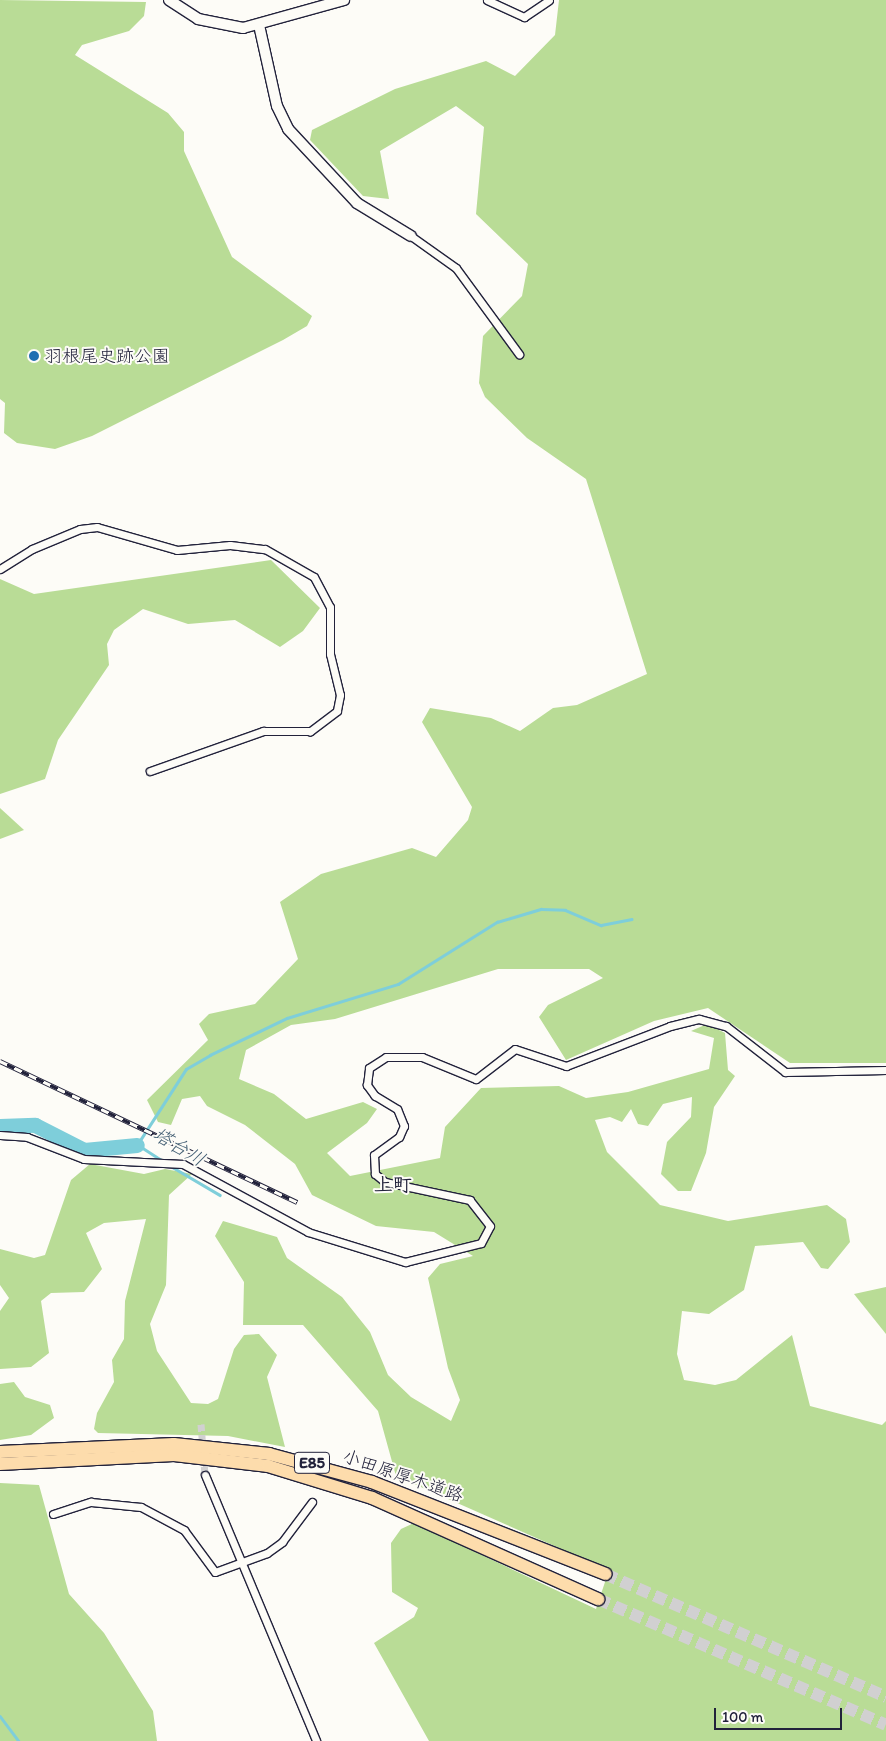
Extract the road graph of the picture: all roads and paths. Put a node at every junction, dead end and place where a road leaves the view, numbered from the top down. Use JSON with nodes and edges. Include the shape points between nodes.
{"nodes":[{"id":1,"x":169,"y":0,"type":"edge"},
{"id":2,"x":344,"y":0,"type":"edge"},
{"id":3,"x":487,"y":0,"type":"edge"},
{"id":4,"x":549,"y":0,"type":"edge"},
{"id":5,"x":259,"y":26,"type":"junction"},
{"id":6,"x":411,"y":236,"type":"joint"},
{"id":7,"x":519,"y":354,"type":"dead end"},
{"id":8,"x":0,"y":569,"type":"edge"},
{"id":9,"x":150,"y":771,"type":"dead end"},
{"id":10,"x":886,"y":1070,"type":"edge"},
{"id":11,"x":0,"y":1135,"type":"edge"},
{"id":12,"x":0,"y":1452,"type":"edge"},
{"id":13,"x":0,"y":1464,"type":"edge"},
{"id":14,"x":206,"y":1475,"type":"tunnel mouth"},
{"id":15,"x":312,"y":1502,"type":"dead end"},
{"id":16,"x":54,"y":1514,"type":"dead end"},
{"id":17,"x":242,"y":1563,"type":"junction"},
{"id":18,"x":605,"y":1574,"type":"tunnel mouth"},
{"id":19,"x":598,"y":1599,"type":"tunnel mouth"},
{"id":20,"x":316,"y":1741,"type":"edge"}],
"edges":[{"from":1,"to":5,"type":"street","via":[[213,24]]},
{"from":2,"to":5,"type":"street"},
{"from":3,"to":4,"type":"street","via":[[524,17]]},
{"from":5,"to":6,"type":"street","via":[[277,106],[288,129],[357,203]]},
{"from":6,"to":7,"type":"street","via":[[456,268]]},
{"from":8,"to":9,"type":"street","via":[[32,549],[80,529],[97,528],[177,550],[230,545],[265,549],[314,577],[330,607],[330,654],[340,695],[336,711],[310,730],[263,731]]},
{"from":10,"to":11,"type":"street","via":[[785,1072],[726,1026],[699,1019],[670,1026],[566,1066],[515,1049],[476,1079],[422,1057],[386,1057],[369,1068],[367,1084],[375,1096],[397,1109],[404,1126],[399,1137],[374,1155],[375,1174],[386,1182],[470,1200],[490,1226],[481,1242],[405,1262],[308,1232],[183,1164],[84,1159],[27,1137]]},
{"from":12,"to":18,"type":"highway","name":"小田原厚木道路","number":"E85","via":[[174,1444],[269,1454],[435,1504]]},
{"from":13,"to":19,"type":"highway","name":"小田原厚木道路","number":"E85","via":[[174,1455],[268,1466],[372,1498]]},
{"from":14,"to":17,"type":"street"},
{"from":15,"to":17,"type":"street","via":[[282,1542]]},
{"from":16,"to":17,"type":"street","via":[[91,1502],[141,1507],[184,1530],[210,1570]]},
{"from":17,"to":20,"type":"street"}]}
